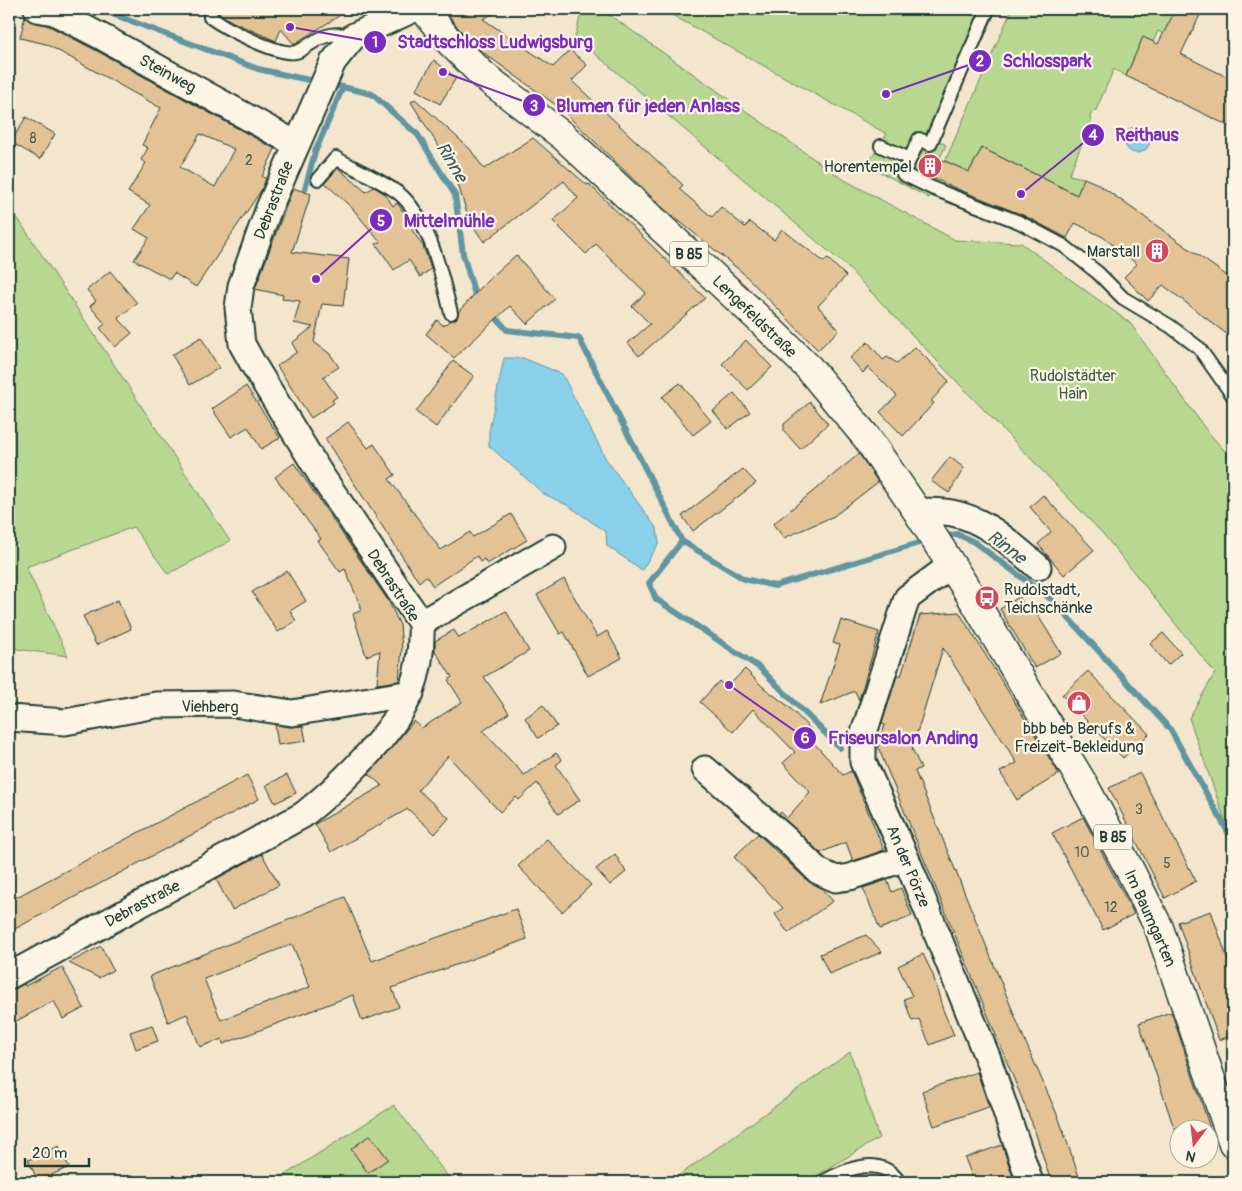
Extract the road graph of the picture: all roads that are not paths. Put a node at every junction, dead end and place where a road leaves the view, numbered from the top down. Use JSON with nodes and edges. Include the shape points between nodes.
{"nodes":[{"id":1,"x":37,"y":9,"type":"edge"},
{"id":2,"x":211,"y":9,"type":"edge"},
{"id":3,"x":414,"y":9,"type":"edge"},
{"id":4,"x":424,"y":9,"type":"edge"},
{"id":5,"x":988,"y":9,"type":"edge"},
{"id":6,"x":354,"y":36,"type":"junction"},
{"id":7,"x":296,"y":144,"type":"junction"},
{"id":8,"x":881,"y":146,"type":"dead end"},
{"id":9,"x":910,"y":159,"type":"junction"},
{"id":10,"x":318,"y":179,"type":"dead end"},
{"id":11,"x":451,"y":314,"type":"dead end"},
{"id":12,"x":1233,"y":396,"type":"edge"},
{"id":13,"x":922,"y":519,"type":"junction"},
{"id":14,"x":552,"y":546,"type":"dead end"},
{"id":15,"x":947,"y":560,"type":"junction"},
{"id":16,"x":1038,"y":567,"type":"dead end"},
{"id":17,"x":421,"y":623,"type":"junction"},
{"id":18,"x":411,"y":693,"type":"junction"},
{"id":19,"x":9,"y":718,"type":"edge"},
{"id":20,"x":705,"y":769,"type":"dead end"},
{"id":21,"x":906,"y":858,"type":"junction"},
{"id":22,"x":9,"y":976,"type":"edge"},
{"id":23,"x":1233,"y":1143,"type":"edge"},
{"id":24,"x":823,"y":1182,"type":"edge"},
{"id":25,"x":900,"y":1182,"type":"edge"},
{"id":26,"x":1030,"y":1182,"type":"edge"}],
"edges":[{"from":1,"to":7,"type":"street","name":"Steinweg","via":[[54,12],[104,38]]},
{"from":2,"to":6,"type":"lane","via":[[210,17],[220,24],[284,52],[298,52],[337,32]]},
{"from":3,"to":6,"type":"street"},
{"from":4,"to":13,"type":"main road","name":"Lengefeldstraße","number":"B 85","via":[[484,76],[563,136],[809,368],[867,438]]},
{"from":5,"to":9,"type":"lane","via":[[930,144],[919,139]]},
{"from":6,"to":7,"type":"street","name":"Debrastraße","via":[[333,62]]},
{"from":7,"to":17,"type":"street","name":"Debrastraße","via":[[241,286],[238,308],[242,344],[321,475]]},
{"from":8,"to":9,"type":"lane"},
{"from":9,"to":12,"type":"lane","via":[[903,174],[1019,222],[1064,246],[1124,298],[1199,348]]},
{"from":10,"to":11,"type":"lane","via":[[336,158],[402,196],[420,220],[440,266]]},
{"from":13,"to":15,"type":"main road","number":"B 85"},
{"from":13,"to":16,"type":"street","via":[[952,514],[976,520]]},
{"from":14,"to":17,"type":"street"},
{"from":15,"to":21,"type":"street","name":"An der Pörze","via":[[907,598],[863,736],[863,762]]},
{"from":15,"to":23,"type":"main road","name":"Im Baumgarten","number":"B 85","via":[[1085,787],[1154,916]]},
{"from":17,"to":18,"type":"street","name":"Debrastraße","via":[[422,645]]},
{"from":18,"to":19,"type":"street","name":"Viehberg","via":[[292,713],[233,704],[156,705],[66,722]]},
{"from":18,"to":22,"type":"street","name":"Debrastraße","via":[[367,755],[331,793],[303,815]]},
{"from":20,"to":21,"type":"street","via":[[818,871],[836,878],[850,877]]},
{"from":21,"to":26,"type":"street","name":"An der Pörze","via":[[988,1059]]},
{"from":24,"to":25,"type":"lane","via":[[857,1166],[877,1167],[896,1176]]}]}
